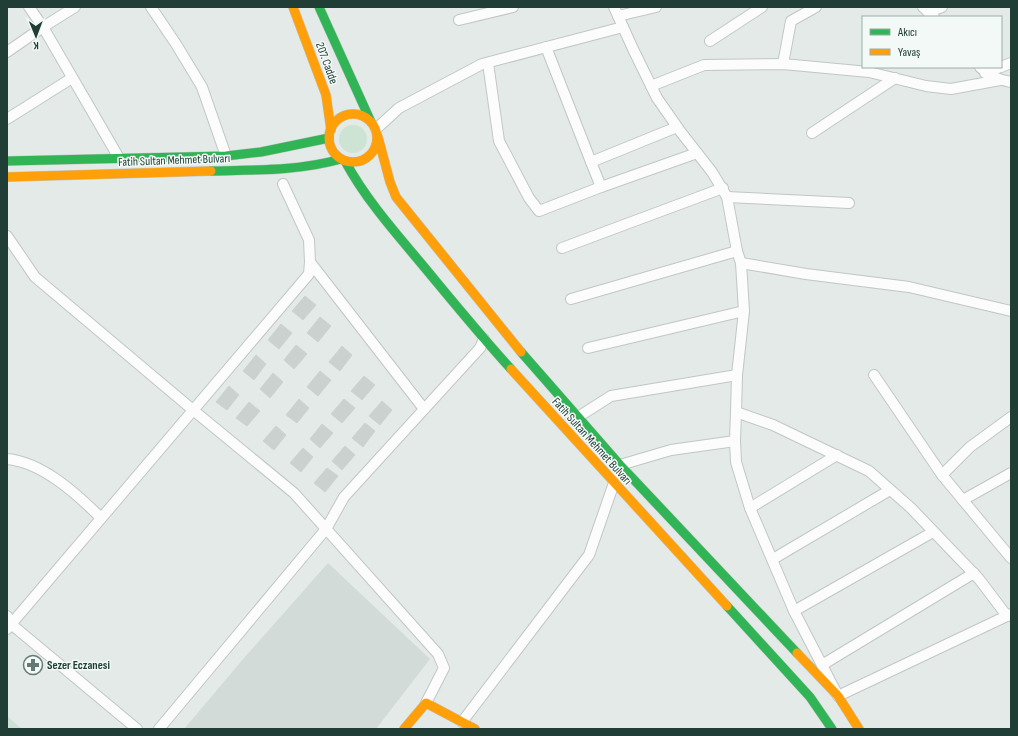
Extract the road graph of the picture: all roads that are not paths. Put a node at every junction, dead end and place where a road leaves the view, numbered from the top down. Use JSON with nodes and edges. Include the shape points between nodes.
{"nodes":[{"id":1,"x":29,"y":7,"type":"edge"},
{"id":2,"x":75,"y":7,"type":"edge"},
{"id":3,"x":151,"y":7,"type":"edge"},
{"id":4,"x":293,"y":7,"type":"edge"},
{"id":5,"x":319,"y":7,"type":"edge"},
{"id":6,"x":513,"y":7,"type":"edge"},
{"id":7,"x":656,"y":7,"type":"edge"},
{"id":8,"x":762,"y":7,"type":"edge"},
{"id":9,"x":816,"y":7,"type":"edge"},
{"id":10,"x":942,"y":7,"type":"edge"},
{"id":11,"x":616,"y":12,"type":"edge"},
{"id":12,"x":928,"y":12,"type":"edge"},
{"id":13,"x":459,"y":20,"type":"dead end"},
{"id":14,"x":43,"y":27,"type":"junction"},
{"id":15,"x":623,"y":27,"type":"junction"},
{"id":16,"x":710,"y":41,"type":"dead end"},
{"id":17,"x":546,"y":47,"type":"junction"},
{"id":18,"x":7,"y":52,"type":"edge"},
{"id":19,"x":488,"y":62,"type":"junction"},
{"id":20,"x":783,"y":64,"type":"junction"},
{"id":21,"x":994,"y":68,"type":"edge"},
{"id":22,"x":983,"y":70,"type":"edge"},
{"id":23,"x":72,"y":78,"type":"junction"},
{"id":24,"x":895,"y":78,"type":"junction"},
{"id":25,"x":1000,"y":80,"type":"junction"},
{"id":26,"x":1011,"y":82,"type":"edge"},
{"id":27,"x":651,"y":86,"type":"junction"},
{"id":28,"x":7,"y":119,"type":"edge"},
{"id":29,"x":677,"y":127,"type":"junction"},
{"id":30,"x":375,"y":129,"type":"junction"},
{"id":31,"x":330,"y":134,"type":"junction"},
{"id":32,"x":812,"y":134,"type":"dead end"},
{"id":33,"x":697,"y":153,"type":"junction"},
{"id":34,"x":226,"y":156,"type":"junction"},
{"id":35,"x":119,"y":158,"type":"junction"},
{"id":36,"x":343,"y":160,"type":"junction"},
{"id":37,"x":7,"y":161,"type":"edge"},
{"id":38,"x":591,"y":162,"type":"junction"},
{"id":39,"x":7,"y":177,"type":"edge"},
{"id":40,"x":283,"y":184,"type":"dead end"},
{"id":41,"x":601,"y":187,"type":"junction"},
{"id":42,"x":725,"y":193,"type":"junction"},
{"id":43,"x":849,"y":202,"type":"dead end"},
{"id":44,"x":7,"y":236,"type":"edge"},
{"id":45,"x":562,"y":248,"type":"dead end"},
{"id":46,"x":737,"y":252,"type":"junction"},
{"id":47,"x":310,"y":262,"type":"junction"},
{"id":48,"x":740,"y":263,"type":"junction"},
{"id":49,"x":570,"y":299,"type":"dead end"},
{"id":50,"x":744,"y":311,"type":"junction"},
{"id":51,"x":1011,"y":312,"type":"edge"},
{"id":52,"x":484,"y":339,"type":"junction"},
{"id":53,"x":588,"y":348,"type":"dead end"},
{"id":54,"x":736,"y":375,"type":"junction"},
{"id":55,"x":874,"y":375,"type":"dead end"},
{"id":56,"x":424,"y":409,"type":"junction"},
{"id":57,"x":193,"y":410,"type":"junction"},
{"id":58,"x":736,"y":412,"type":"junction"},
{"id":59,"x":578,"y":417,"type":"junction"},
{"id":60,"x":1011,"y":417,"type":"edge"},
{"id":61,"x":735,"y":441,"type":"junction"},
{"id":62,"x":837,"y":455,"type":"junction"},
{"id":63,"x":7,"y":459,"type":"edge"},
{"id":64,"x":620,"y":465,"type":"junction"},
{"id":65,"x":1011,"y":473,"type":"edge"},
{"id":66,"x":942,"y":475,"type":"junction"},
{"id":67,"x":614,"y":483,"type":"junction"},
{"id":68,"x":890,"y":490,"type":"junction"},
{"id":69,"x":963,"y":500,"type":"junction"},
{"id":70,"x":750,"y":508,"type":"junction"},
{"id":71,"x":101,"y":518,"type":"junction"},
{"id":72,"x":326,"y":528,"type":"junction"},
{"id":73,"x":933,"y":532,"type":"junction"},
{"id":74,"x":1011,"y":558,"type":"edge"},
{"id":75,"x":773,"y":559,"type":"junction"},
{"id":76,"x":974,"y":573,"type":"junction"},
{"id":77,"x":794,"y":611,"type":"junction"},
{"id":78,"x":1009,"y":615,"type":"edge"},
{"id":79,"x":8,"y":623,"type":"edge"},
{"id":80,"x":822,"y":665,"type":"junction"},
{"id":81,"x":838,"y":696,"type":"junction"},
{"id":82,"x":426,"y":703,"type":"junction"},
{"id":83,"x":462,"y":722,"type":"junction"},
{"id":84,"x":137,"y":729,"type":"edge"},
{"id":85,"x":159,"y":729,"type":"edge"},
{"id":86,"x":404,"y":729,"type":"edge"},
{"id":87,"x":475,"y":729,"type":"edge"},
{"id":88,"x":832,"y":729,"type":"edge"},
{"id":89,"x":859,"y":729,"type":"edge"}],
"edges":[{"from":1,"to":14,"type":"street"},
{"from":2,"to":14,"type":"street"},
{"from":3,"to":34,"type":"street","via":[[202,87]]},
{"from":4,"to":31,"type":"main road","name":"207. Cadde","via":[[326,96]]},
{"from":5,"to":30,"type":"main road","name":"207. Cadde"},
{"from":6,"to":13,"type":"street"},
{"from":7,"to":11,"type":"street"},
{"from":8,"to":16,"type":"street"},
{"from":9,"to":20,"type":"street","via":[[792,21]]},
{"from":10,"to":12,"type":"street"},
{"from":11,"to":15,"type":"street"},
{"from":14,"to":18,"type":"street"},
{"from":14,"to":23,"type":"street"},
{"from":15,"to":17,"type":"street"},
{"from":15,"to":27,"type":"street"},
{"from":17,"to":19,"type":"street"},
{"from":17,"to":38,"type":"street"},
{"from":19,"to":30,"type":"street","via":[[399,108]]},
{"from":19,"to":41,"type":"street","via":[[499,141],[528,198],[539,211]]},
{"from":20,"to":24,"type":"street","via":[[869,72]]},
{"from":20,"to":27,"type":"street","via":[[704,65]]},
{"from":21,"to":22,"type":"street"},
{"from":22,"to":25,"type":"street"},
{"from":23,"to":28,"type":"street"},
{"from":23,"to":35,"type":"street"},
{"from":24,"to":25,"type":"street","via":[[951,89]]},
{"from":24,"to":32,"type":"street"},
{"from":25,"to":26,"type":"street"},
{"from":27,"to":29,"type":"street"},
{"from":29,"to":33,"type":"street"},
{"from":29,"to":38,"type":"street"},
{"from":30,"to":31,"type":"main road","via":[[365,117],[349,115],[335,123]]},
{"from":30,"to":36,"type":"main road","via":[[377,145],[368,158],[353,163]]},
{"from":30,"to":59,"type":"main road","name":"Fatih Sultan Mehmet Bulvarı","via":[[389,182],[396,197],[526,358]]},
{"from":31,"to":34,"type":"main road","name":"Fatih Sultan Mehmet Bulvarı","via":[[261,152]]},
{"from":31,"to":36,"type":"main road","via":[[330,146]]},
{"from":33,"to":41,"type":"street"},
{"from":33,"to":42,"type":"street"},
{"from":34,"to":35,"type":"main road","name":"Fatih Sultan Mehmet Bulvarı"},
{"from":35,"to":37,"type":"main road","name":"Fatih Sultan Mehmet Bulvarı"},
{"from":36,"to":39,"type":"main road","name":"Fatih Sultan Mehmet Bulvarı","via":[[274,169]]},
{"from":36,"to":52,"type":"main road","name":"Fatih Sultan Mehmet Bulvarı","via":[[384,219]]},
{"from":38,"to":41,"type":"street"},
{"from":40,"to":47,"type":"street","via":[[309,240]]},
{"from":42,"to":43,"type":"street"},
{"from":42,"to":45,"type":"street"},
{"from":42,"to":46,"type":"street"},
{"from":44,"to":57,"type":"street","via":[[35,277]]},
{"from":46,"to":48,"type":"street"},
{"from":46,"to":49,"type":"street"},
{"from":47,"to":56,"type":"street"},
{"from":47,"to":57,"type":"street","via":[[309,274]]},
{"from":48,"to":50,"type":"street"},
{"from":48,"to":51,"type":"street","via":[[909,287]]},
{"from":50,"to":53,"type":"street"},
{"from":50,"to":54,"type":"street"},
{"from":52,"to":56,"type":"street","via":[[480,348]]},
{"from":52,"to":67,"type":"main road","name":"Fatih Sultan Mehmet Bulvarı"},
{"from":54,"to":58,"type":"street"},
{"from":54,"to":59,"type":"street","via":[[611,396]]},
{"from":55,"to":66,"type":"street"},
{"from":56,"to":72,"type":"street","via":[[344,497]]},
{"from":57,"to":71,"type":"street"},
{"from":57,"to":72,"type":"street","via":[[294,494]]},
{"from":58,"to":61,"type":"street"},
{"from":58,"to":62,"type":"street","via":[[774,424]]},
{"from":59,"to":64,"type":"main road","name":"Fatih Sultan Mehmet Bulvarı"},
{"from":60,"to":66,"type":"street","via":[[970,447]]},
{"from":61,"to":64,"type":"street","via":[[671,450]]},
{"from":61,"to":70,"type":"street","via":[[736,462]]},
{"from":62,"to":68,"type":"street","via":[[869,471]]},
{"from":62,"to":70,"type":"street"},
{"from":63,"to":71,"type":"street","via":[[18,460],[48,474],[78,496]]},
{"from":64,"to":81,"type":"main road","name":"Fatih Sultan Mehmet Bulvarı"},
{"from":65,"to":69,"type":"street"},
{"from":66,"to":69,"type":"street"},
{"from":67,"to":83,"type":"street","via":[[589,555]]},
{"from":67,"to":88,"type":"main road","name":"Fatih Sultan Mehmet Bulvarı","via":[[810,697]]},
{"from":68,"to":73,"type":"street"},
{"from":68,"to":75,"type":"street"},
{"from":69,"to":74,"type":"street"},
{"from":70,"to":75,"type":"street"},
{"from":71,"to":79,"type":"street"},
{"from":72,"to":82,"type":"street","via":[[438,654],[444,668]]},
{"from":72,"to":85,"type":"street"},
{"from":73,"to":76,"type":"street"},
{"from":73,"to":77,"type":"street"},
{"from":75,"to":77,"type":"street"},
{"from":76,"to":78,"type":"street"},
{"from":76,"to":80,"type":"street"},
{"from":77,"to":80,"type":"street"},
{"from":78,"to":81,"type":"street"},
{"from":79,"to":84,"type":"street"},
{"from":80,"to":81,"type":"street"},
{"from":81,"to":89,"type":"main road","name":"Fatih Sultan Mehmet Bulvarı"},
{"from":82,"to":83,"type":"main road"},
{"from":82,"to":86,"type":"main road"},
{"from":83,"to":87,"type":"main road"}]}
